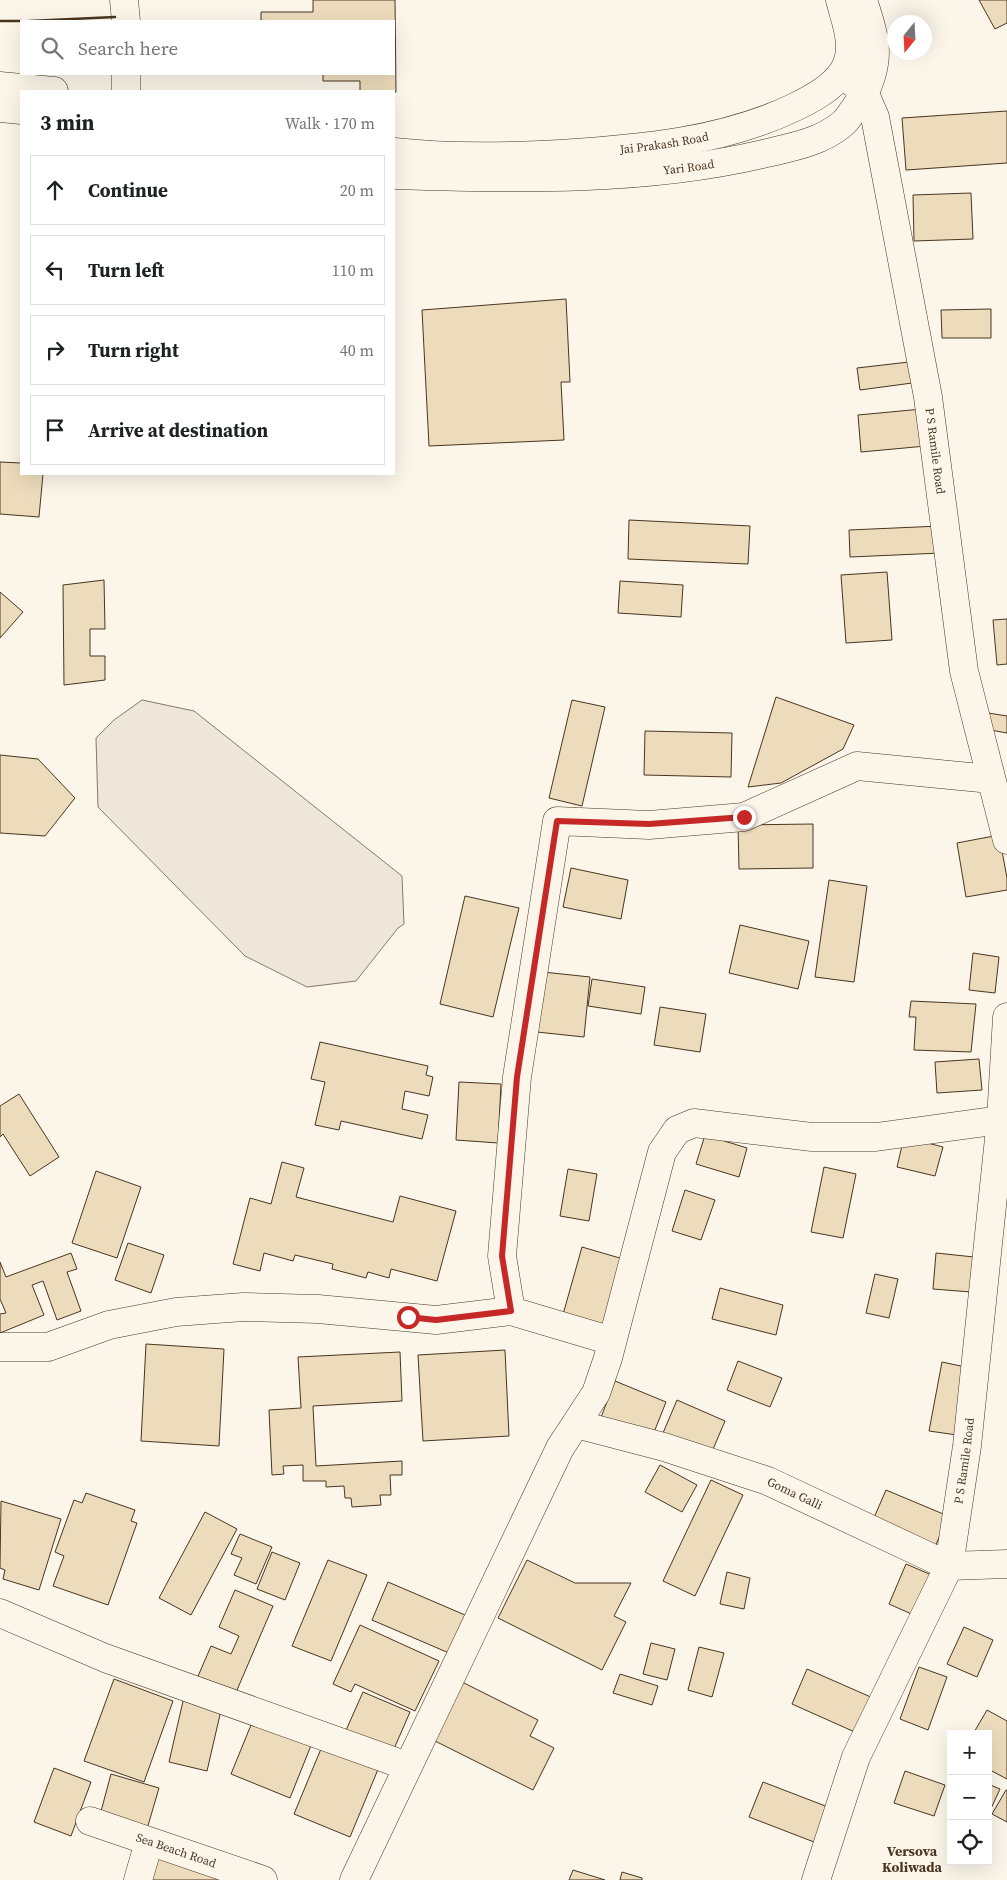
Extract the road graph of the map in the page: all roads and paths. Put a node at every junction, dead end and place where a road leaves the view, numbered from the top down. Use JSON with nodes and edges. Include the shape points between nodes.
{"nodes":[{"id":1,"x":124,"y":0,"type":"edge"},
{"id":2,"x":840,"y":0,"type":"edge"},
{"id":3,"x":863,"y":0,"type":"edge"},
{"id":4,"x":126,"y":20,"type":"edge"},
{"id":5,"x":843,"y":73,"type":"junction"},
{"id":6,"x":126,"y":75,"type":"edge"},
{"id":7,"x":0,"y":86,"type":"edge"},
{"id":8,"x":43,"y":90,"type":"edge"},
{"id":9,"x":126,"y":90,"type":"edge"},
{"id":10,"x":865,"y":94,"type":"junction"},
{"id":11,"x":0,"y":108,"type":"edge"},
{"id":12,"x":20,"y":110,"type":"edge"},
{"id":13,"x":395,"y":152,"type":"edge"},
{"id":14,"x":395,"y":175,"type":"edge"},
{"id":15,"x":991,"y":779,"type":"junction"},
{"id":16,"x":1007,"y":840,"type":"edge"},
{"id":17,"x":1007,"y":1016,"type":"edge"},
{"id":18,"x":1004,"y":1119,"type":"edge"},
{"id":19,"x":998,"y":1240,"type":"edge"},
{"id":20,"x":511,"y":1311,"type":"junction"},
{"id":21,"x":612,"y":1341,"type":"junction"},
{"id":22,"x":0,"y":1347,"type":"edge"},
{"id":23,"x":576,"y":1424,"type":"junction"},
{"id":24,"x":1007,"y":1564,"type":"edge"},
{"id":25,"x":950,"y":1566,"type":"junction"},
{"id":26,"x":0,"y":1613,"type":"edge"},
{"id":27,"x":407,"y":1766,"type":"junction"},
{"id":28,"x":90,"y":1821,"type":"dead end"},
{"id":29,"x":150,"y":1842,"type":"junction"},
{"id":30,"x":138,"y":1880,"type":"edge"},
{"id":31,"x":264,"y":1880,"type":"edge"},
{"id":32,"x":354,"y":1880,"type":"edge"},
{"id":33,"x":816,"y":1880,"type":"edge"}],
"edges":[{"from":1,"to":4,"type":"street"},
{"from":2,"to":5,"type":"street","via":[[851,42]]},
{"from":3,"to":10,"type":"street","name":"Yari Road","via":[[874,41],[874,68]]},
{"from":5,"to":10,"type":"street","name":"P S Ramile Road"},
{"from":5,"to":13,"type":"street","name":"Jai Prakash Road","via":[[810,100],[772,118],[718,135],[621,150],[514,156]]},
{"from":6,"to":9,"type":"street"},
{"from":7,"to":8,"type":"street"},
{"from":10,"to":14,"type":"street","name":"Yari Road","via":[[843,124],[824,136],[729,162],[608,175],[492,178]]},
{"from":10,"to":15,"type":"street","name":"P S Ramile Road","via":[[875,117],[926,388],[964,671]]},
{"from":11,"to":12,"type":"street"},
{"from":15,"to":16,"type":"street","name":"P S Ramile Road"},
{"from":15,"to":20,"type":"street","via":[[857,766],[744,817],[649,824],[557,821],[517,1077],[502,1256]]},
{"from":17,"to":18,"type":"street","name":"P S Ramile Road"},
{"from":18,"to":19,"type":"street","name":"P S Ramile Road"},
{"from":18,"to":21,"type":"street","via":[[876,1137],[812,1137],[694,1123],[677,1130],[662,1152]]},
{"from":19,"to":25,"type":"street","name":"P S Ramile Road"},
{"from":20,"to":21,"type":"street"},
{"from":20,"to":22,"type":"street","via":[[436,1320],[318,1309],[243,1307],[176,1312],[109,1325],[48,1347]]},
{"from":21,"to":23,"type":"street","via":[[596,1393]]},
{"from":23,"to":25,"type":"street","name":"Goma Galli","via":[[664,1447],[768,1481]]},
{"from":23,"to":27,"type":"street","via":[[560,1448]]},
{"from":24,"to":25,"type":"street","name":"Goma Galli"},
{"from":25,"to":33,"type":"street","name":"P S Ramile Road","via":[[856,1757]]},
{"from":26,"to":27,"type":"street","via":[[105,1658]]},
{"from":27,"to":32,"type":"street"},
{"from":28,"to":29,"type":"street","name":"Sea Beach Road"},
{"from":29,"to":30,"type":"street"},
{"from":29,"to":31,"type":"street","name":"Sea Beach Road"}]}
